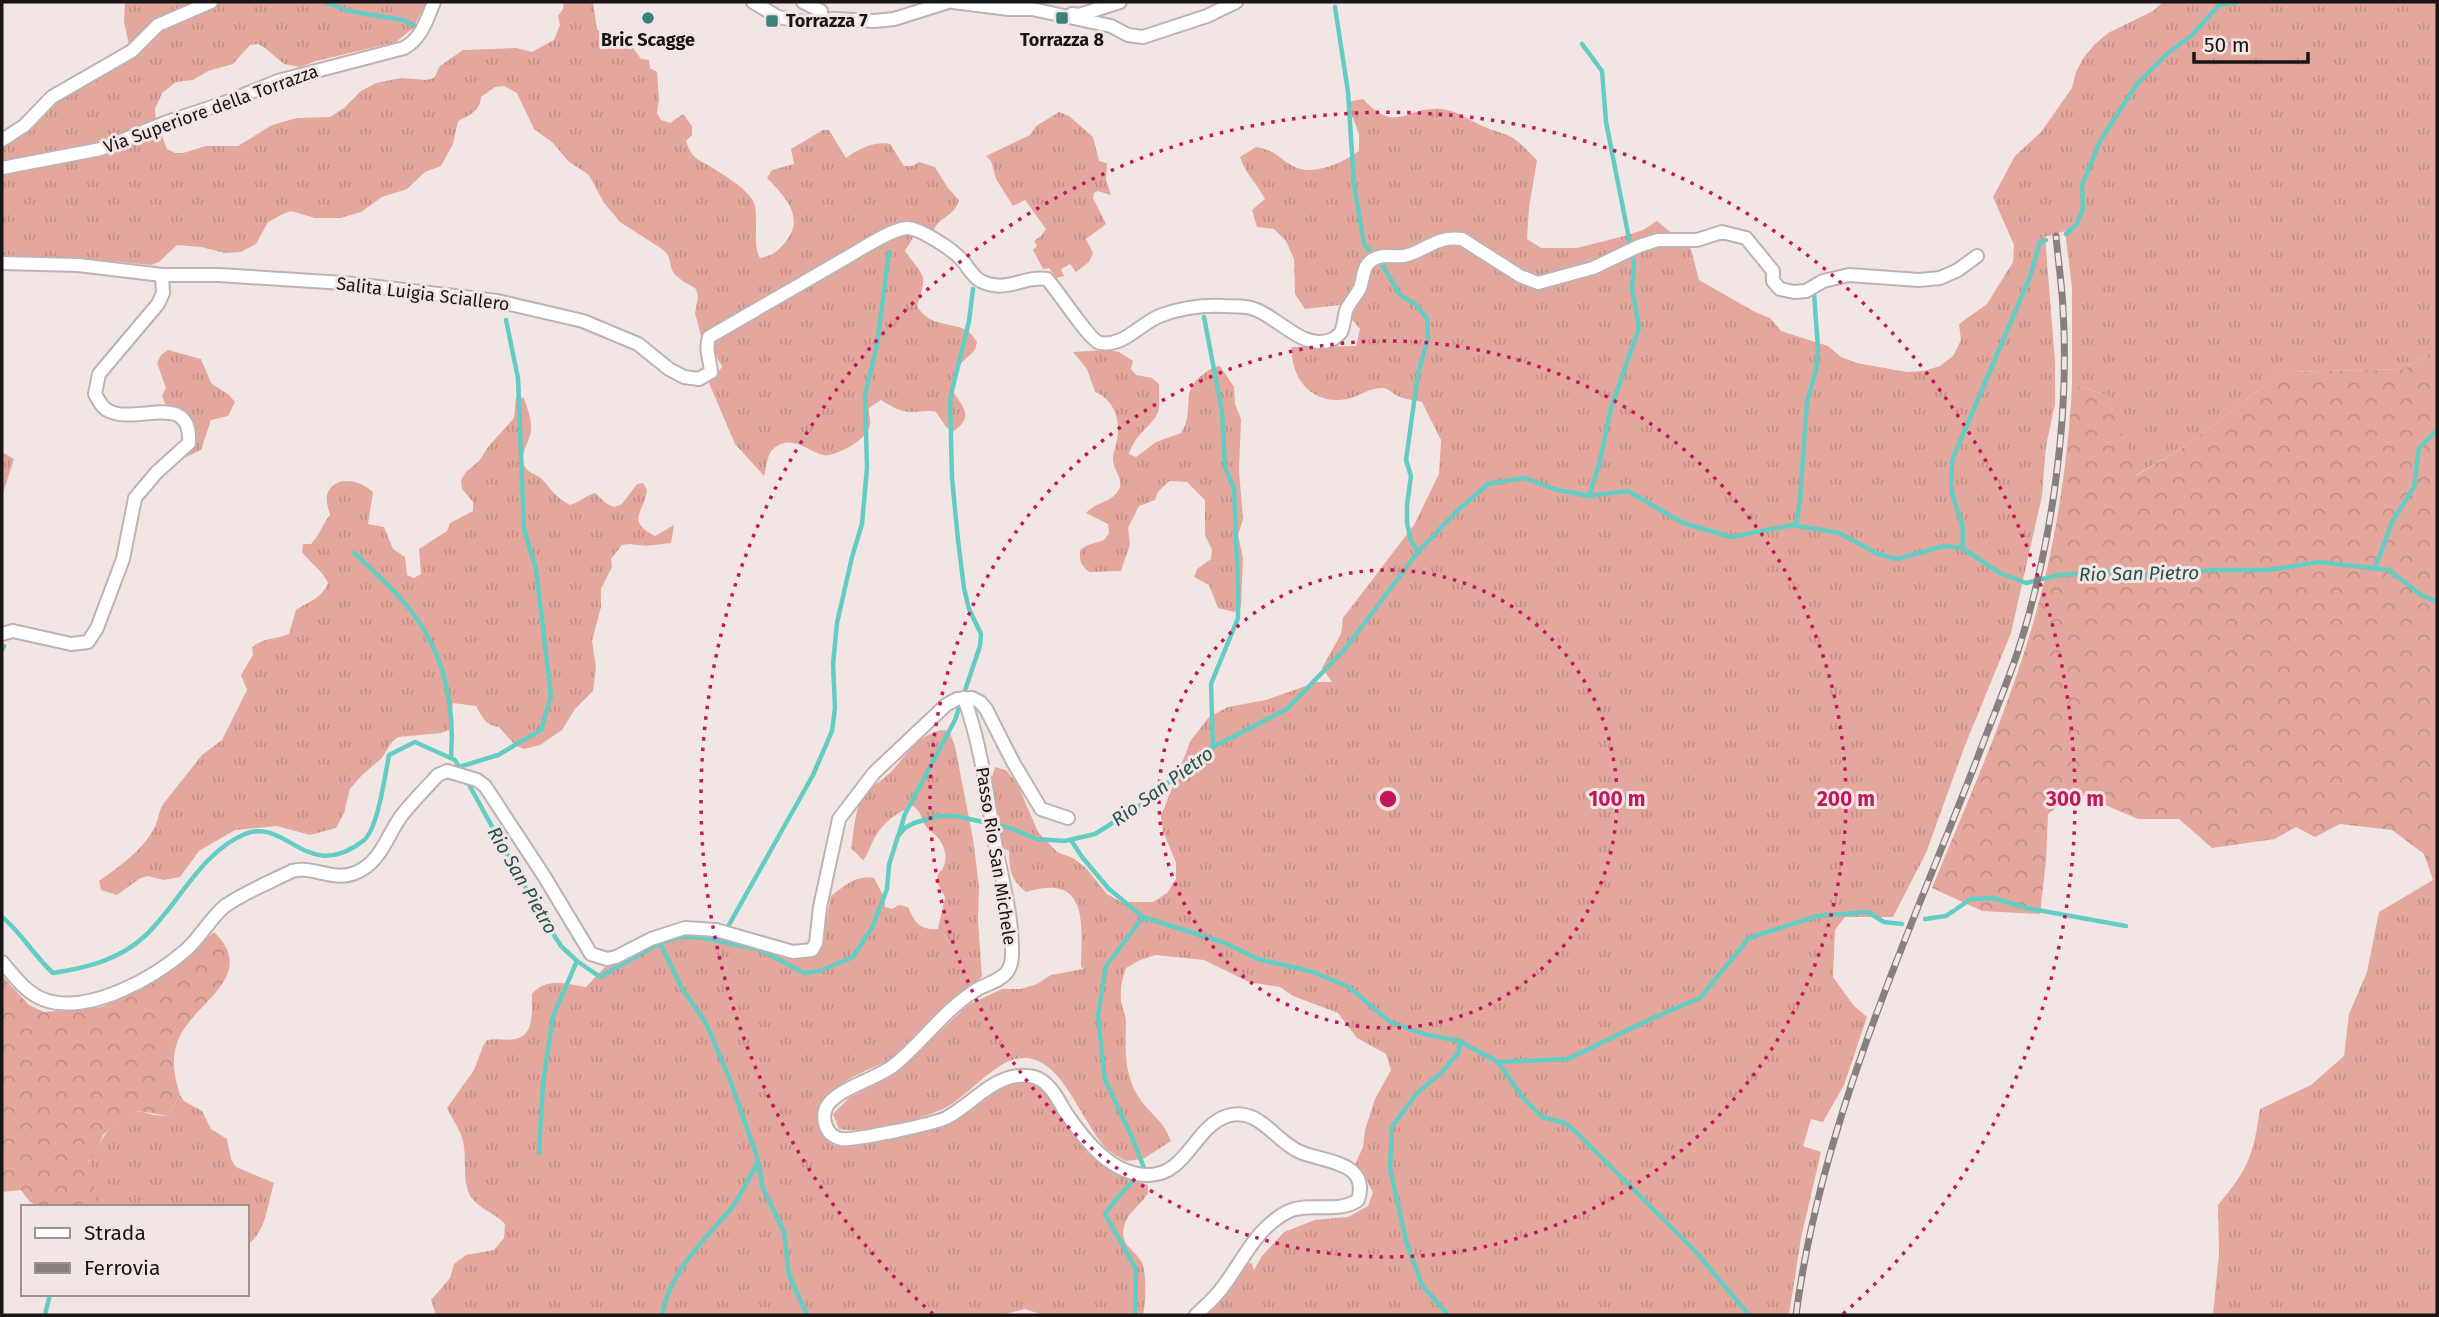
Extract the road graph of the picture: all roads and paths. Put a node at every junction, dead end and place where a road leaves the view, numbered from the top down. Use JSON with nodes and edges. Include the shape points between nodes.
{"nodes":[{"id":1,"x":211,"y":2,"type":"edge"},
{"id":2,"x":434,"y":2,"type":"edge"},
{"id":3,"x":753,"y":2,"type":"edge"},
{"id":4,"x":803,"y":2,"type":"edge"},
{"id":5,"x":951,"y":2,"type":"edge"},
{"id":6,"x":1120,"y":2,"type":"edge"},
{"id":7,"x":1236,"y":2,"type":"edge"},
{"id":8,"x":1051,"y":13,"type":"junction"},
{"id":9,"x":821,"y":21,"type":"junction"},
{"id":10,"x":2,"y":139,"type":"edge"},
{"id":11,"x":2,"y":168,"type":"edge"},
{"id":12,"x":1977,"y":256,"type":"dead end"},
{"id":13,"x":2,"y":264,"type":"edge"},
{"id":14,"x":162,"y":275,"type":"junction"},
{"id":15,"x":2,"y":634,"type":"edge"},
{"id":16,"x":964,"y":698,"type":"junction"},
{"id":17,"x":1068,"y":818,"type":"dead end"},
{"id":18,"x":2,"y":962,"type":"edge"},
{"id":19,"x":1196,"y":1315,"type":"edge"}],
"edges":[{"from":1,"to":10,"type":"street","via":[[158,25],[132,51],[52,97],[24,126]]},
{"from":2,"to":11,"type":"street","name":"Via Superiore della Torrazza","via":[[422,31],[404,48],[278,81],[101,149]]},
{"from":3,"to":9,"type":"street","via":[[778,18]]},
{"from":4,"to":9,"type":"street","via":[[821,11]]},
{"from":5,"to":8,"type":"street"},
{"from":5,"to":9,"type":"street","via":[[894,19]]},
{"from":6,"to":8,"type":"street","via":[[1079,15]]},
{"from":7,"to":8,"type":"street","via":[[1143,37]]},
{"from":12,"to":14,"type":"street","name":"Salita Luigia Sciallero","via":[[1940,278],[1849,275],[1794,292],[1780,289],[1767,262],[1745,238],[1722,232],[1688,241],[1658,240],[1593,268],[1538,283],[1462,239],[1438,239],[1408,255],[1382,255],[1370,261],[1341,332],[1333,339],[1316,342],[1299,337],[1251,308],[1202,305],[1162,315],[1114,343],[1099,343],[1089,337],[1047,279],[1036,277],[1005,286],[987,283],[977,279],[953,251],[908,228],[858,251],[709,337],[710,372],[699,379],[684,377],[638,344],[583,321],[497,301],[344,283]]},
{"from":13,"to":14,"type":"street","name":"Salita Luigia Sciallero","via":[[78,265]]},
{"from":14,"to":15,"type":"street","via":[[158,304],[99,374],[95,394],[105,410],[119,415],[166,412],[183,418],[190,429],[189,443],[135,498],[123,559],[88,642],[71,644],[13,631]]},
{"from":16,"to":17,"type":"street","via":[[980,702],[986,709],[1041,809]]},
{"from":16,"to":18,"type":"street","via":[[946,705],[874,773],[839,819],[812,950],[793,952],[716,930],[685,928],[607,959],[591,954],[485,786],[446,771],[401,816],[372,862],[356,873],[331,876],[292,871],[226,906],[188,949],[119,991],[82,1003],[50,1002],[27,990]]},
{"from":16,"to":19,"type":"street","name":"Passo Rio San Michele","via":[[1007,906],[1012,965],[1004,976],[955,1004],[893,1065],[835,1097],[827,1106],[825,1126],[844,1140],[925,1125],[960,1110],[997,1083],[1031,1076],[1050,1088],[1098,1152],[1133,1174],[1171,1169],[1213,1124],[1239,1114],[1255,1118],[1300,1152],[1347,1166],[1356,1176],[1360,1192],[1354,1203],[1291,1211],[1242,1255],[1222,1289]]}]}
